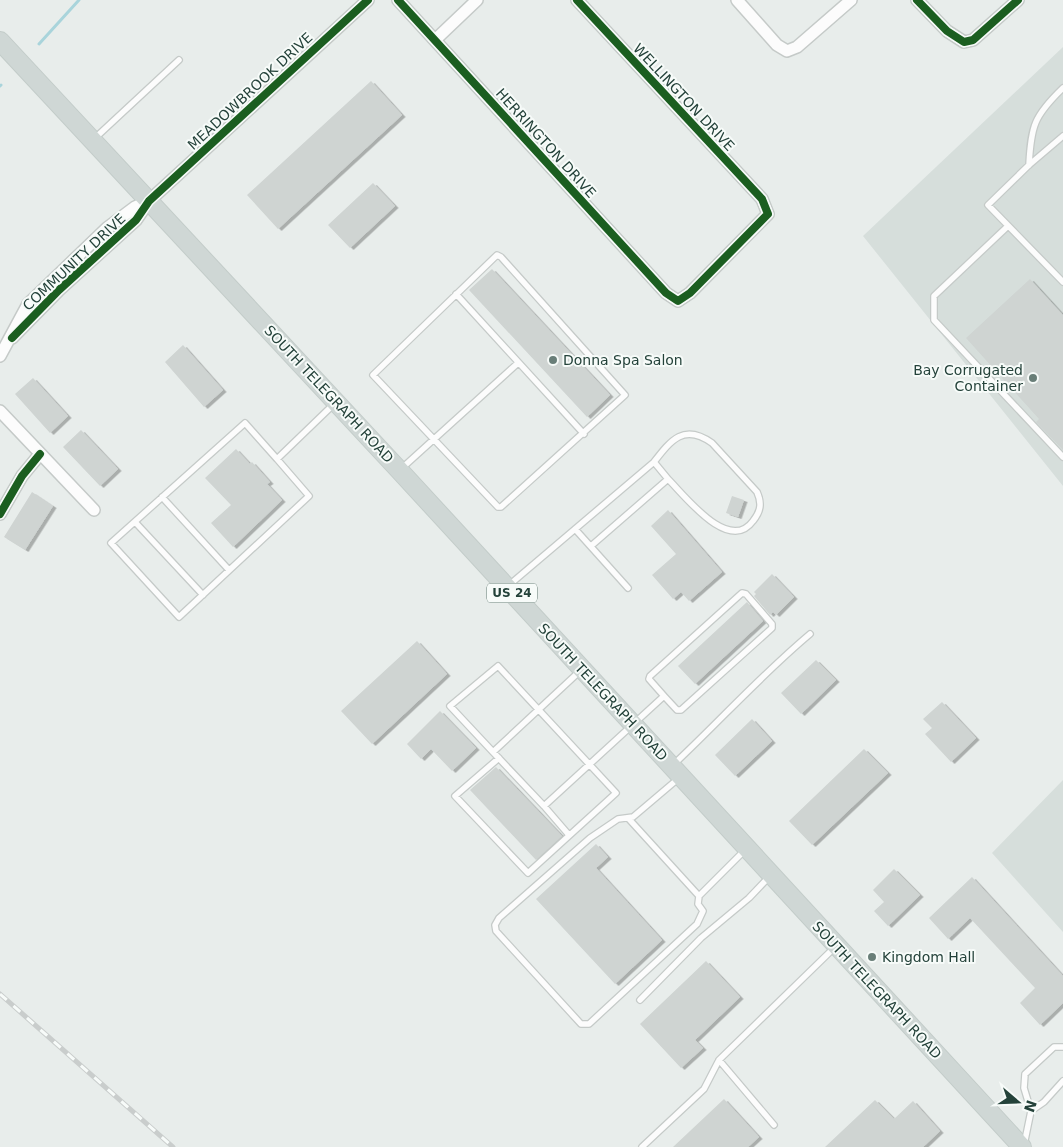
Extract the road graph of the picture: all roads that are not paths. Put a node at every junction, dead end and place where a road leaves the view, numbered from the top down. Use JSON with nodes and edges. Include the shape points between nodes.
{"nodes":[{"id":1,"x":368,"y":0,"type":"edge"},
{"id":2,"x":398,"y":0,"type":"edge"},
{"id":3,"x":477,"y":0,"type":"edge"},
{"id":4,"x":577,"y":0,"type":"edge"},
{"id":5,"x":737,"y":0,"type":"edge"},
{"id":6,"x":850,"y":0,"type":"edge"},
{"id":7,"x":918,"y":0,"type":"edge"},
{"id":8,"x":1018,"y":0,"type":"edge"},
{"id":9,"x":0,"y":40,"type":"edge"},
{"id":10,"x":435,"y":40,"type":"junction"},
{"id":11,"x":179,"y":60,"type":"dead end"},
{"id":12,"x":1063,"y":88,"type":"edge"},
{"id":13,"x":1063,"y":136,"type":"edge"},
{"id":14,"x":94,"y":140,"type":"junction"},
{"id":15,"x":1029,"y":165,"type":"junction"},
{"id":16,"x":149,"y":201,"type":"junction"},
{"id":17,"x":1008,"y":226,"type":"junction"},
{"id":18,"x":67,"y":266,"type":"junction"},
{"id":19,"x":76,"y":275,"type":"junction"},
{"id":20,"x":1063,"y":282,"type":"edge"},
{"id":21,"x":456,"y":294,"type":"junction"},
{"id":22,"x":678,"y":301,"type":"joint"},
{"id":23,"x":12,"y":338,"type":"junction"},
{"id":24,"x":0,"y":356,"type":"edge"},
{"id":25,"x":518,"y":363,"type":"junction"},
{"id":26,"x":336,"y":402,"type":"junction"},
{"id":27,"x":0,"y":411,"type":"edge"},
{"id":28,"x":584,"y":434,"type":"junction"},
{"id":29,"x":434,"y":439,"type":"junction"},
{"id":30,"x":40,"y":454,"type":"junction"},
{"id":31,"x":1063,"y":457,"type":"edge"},
{"id":32,"x":277,"y":459,"type":"junction"},
{"id":33,"x":654,"y":462,"type":"junction"},
{"id":34,"x":400,"y":470,"type":"junction"},
{"id":35,"x":668,"y":479,"type":"junction"},
{"id":36,"x":162,"y":497,"type":"junction"},
{"id":37,"x":94,"y":510,"type":"dead end"},
{"id":38,"x":0,"y":514,"type":"edge"},
{"id":39,"x":134,"y":522,"type":"junction"},
{"id":40,"x":576,"y":529,"type":"junction"},
{"id":41,"x":591,"y":546,"type":"junction"},
{"id":42,"x":229,"y":570,"type":"junction"},
{"id":43,"x":506,"y":587,"type":"junction"},
{"id":44,"x":628,"y":588,"type":"dead end"},
{"id":45,"x":203,"y":595,"type":"junction"},
{"id":46,"x":810,"y":634,"type":"dead end"},
{"id":47,"x":581,"y":669,"type":"junction"},
{"id":48,"x":664,"y":696,"type":"junction"},
{"id":49,"x":538,"y":709,"type":"junction"},
{"id":50,"x":633,"y":726,"type":"junction"},
{"id":51,"x":493,"y":752,"type":"junction"},
{"id":52,"x":499,"y":758,"type":"junction"},
{"id":53,"x":590,"y":765,"type":"junction"},
{"id":54,"x":676,"y":772,"type":"junction"},
{"id":55,"x":544,"y":806,"type":"junction"},
{"id":56,"x":628,"y":818,"type":"junction"},
{"id":57,"x":569,"y":836,"type":"junction"},
{"id":58,"x":746,"y":848,"type":"junction"},
{"id":59,"x":771,"y":875,"type":"junction"},
{"id":60,"x":699,"y":896,"type":"junction"},
{"id":61,"x":836,"y":946,"type":"junction"},
{"id":62,"x":640,"y":1000,"type":"dead end"},
{"id":63,"x":1063,"y":1047,"type":"edge"},
{"id":64,"x":719,"y":1060,"type":"junction"},
{"id":65,"x":1063,"y":1081,"type":"edge"},
{"id":66,"x":1032,"y":1111,"type":"junction"},
{"id":67,"x":774,"y":1125,"type":"dead end"},
{"id":68,"x":642,"y":1147,"type":"edge"},
{"id":69,"x":1022,"y":1147,"type":"edge"}],
"edges":[{"from":1,"to":16,"type":"street","name":"MEADOWBROOK DRIVE"},
{"from":2,"to":10,"type":"street","name":"HERRINGTON DRIVE"},
{"from":3,"to":10,"type":"street"},
{"from":4,"to":22,"type":"street","name":"WELLINGTON DRIVE","via":[[762,199],[768,214]]},
{"from":5,"to":6,"type":"street","via":[[772,40],[787,51],[797,47]]},
{"from":7,"to":8,"type":"street","via":[[947,31],[964,42],[973,40]]},
{"from":9,"to":14,"type":"main road","name":"SOUTH TELEGRAPH ROAD","number":"US 24"},
{"from":10,"to":22,"type":"street","name":"HERRINGTON DRIVE","via":[[666,292]]},
{"from":11,"to":14,"type":"lane"},
{"from":12,"to":15,"type":"lane","via":[[1044,107],[1030,134]]},
{"from":13,"to":15,"type":"lane"},
{"from":14,"to":16,"type":"main road","name":"SOUTH TELEGRAPH ROAD","number":"US 24"},
{"from":15,"to":17,"type":"lane","via":[[988,204]]},
{"from":16,"to":18,"type":"street","name":"COMMUNITY DRIVE","via":[[135,207],[107,228]]},
{"from":16,"to":19,"type":"street","name":"COMMUNITY DRIVE","via":[[136,220]]},
{"from":16,"to":26,"type":"main road","name":"SOUTH TELEGRAPH ROAD","number":"US 24"},
{"from":17,"to":20,"type":"lane"},
{"from":17,"to":31,"type":"lane","via":[[934,296],[934,320]]},
{"from":18,"to":19,"type":"lane"},
{"from":18,"to":23,"type":"street","name":"COMMUNITY DRIVE","via":[[28,304],[18,318]]},
{"from":19,"to":23,"type":"street","name":"COMMUNITY DRIVE"},
{"from":21,"to":25,"type":"lane"},
{"from":21,"to":28,"type":"lane","via":[[497,255],[508,264],[625,393]]},
{"from":21,"to":29,"type":"lane","via":[[373,375]]},
{"from":23,"to":24,"type":"street","name":"COMMUNITY DRIVE"},
{"from":25,"to":28,"type":"lane"},
{"from":25,"to":29,"type":"lane"},
{"from":26,"to":32,"type":"lane"},
{"from":26,"to":34,"type":"main road","name":"SOUTH TELEGRAPH ROAD","number":"US 24"},
{"from":27,"to":30,"type":"street"},
{"from":28,"to":29,"type":"lane","via":[[501,508]]},
{"from":29,"to":34,"type":"lane"},
{"from":30,"to":37,"type":"street"},
{"from":30,"to":38,"type":"street","via":[[22,476]]},
{"from":32,"to":36,"type":"lane","via":[[245,423]]},
{"from":32,"to":42,"type":"lane","via":[[309,496]]},
{"from":33,"to":35,"type":"lane"},
{"from":33,"to":35,"type":"lane","via":[[678,435],[704,437],[757,492],[761,502],[759,512],[747,528],[724,530],[710,522]]},
{"from":33,"to":40,"type":"lane"},
{"from":34,"to":43,"type":"main road","name":"SOUTH TELEGRAPH ROAD","number":"US 24"},
{"from":35,"to":41,"type":"lane"},
{"from":36,"to":39,"type":"lane"},
{"from":36,"to":42,"type":"lane"},
{"from":39,"to":45,"type":"lane"},
{"from":39,"to":45,"type":"lane","via":[[111,543],[179,617]]},
{"from":40,"to":41,"type":"lane"},
{"from":40,"to":43,"type":"lane"},
{"from":41,"to":44,"type":"lane"},
{"from":42,"to":45,"type":"lane"},
{"from":43,"to":47,"type":"main road","name":"SOUTH TELEGRAPH ROAD","number":"US 24"},
{"from":46,"to":54,"type":"lane","via":[[777,662],[707,734]]},
{"from":47,"to":49,"type":"lane"},
{"from":47,"to":50,"type":"main road","name":"SOUTH TELEGRAPH ROAD","number":"US 24"},
{"from":48,"to":48,"type":"lane","via":[[649,679],[650,676],[742,594],[746,594],[772,628],[681,710],[677,710]]},
{"from":48,"to":50,"type":"lane"},
{"from":49,"to":51,"type":"lane"},
{"from":49,"to":51,"type":"lane","via":[[498,666],[450,706]]},
{"from":49,"to":53,"type":"lane"},
{"from":50,"to":53,"type":"lane"},
{"from":50,"to":54,"type":"main road","name":"SOUTH TELEGRAPH ROAD","number":"US 24"},
{"from":51,"to":52,"type":"lane"},
{"from":52,"to":55,"type":"lane"},
{"from":52,"to":57,"type":"lane","via":[[455,796],[528,872]]},
{"from":53,"to":55,"type":"lane"},
{"from":53,"to":57,"type":"lane","via":[[616,793]]},
{"from":54,"to":56,"type":"lane","via":[[633,817]]},
{"from":54,"to":58,"type":"main road","name":"SOUTH TELEGRAPH ROAD","number":"US 24"},
{"from":55,"to":57,"type":"lane"},
{"from":56,"to":60,"type":"lane"},
{"from":56,"to":60,"type":"lane","via":[[618,819],[590,838],[495,925],[496,931],[581,1024],[589,1024],[697,924],[703,911],[698,904]]},
{"from":58,"to":59,"type":"main road","name":"SOUTH TELEGRAPH ROAD","number":"US 24"},
{"from":58,"to":60,"type":"lane"},
{"from":59,"to":61,"type":"main road","name":"SOUTH TELEGRAPH ROAD","number":"US 24"},
{"from":59,"to":62,"type":"lane"},
{"from":61,"to":64,"type":"lane"},
{"from":61,"to":69,"type":"main road","name":"SOUTH TELEGRAPH ROAD","number":"US 24"},
{"from":63,"to":66,"type":"lane","via":[[1054,1047],[1025,1074],[1024,1088]]},
{"from":64,"to":67,"type":"lane"},
{"from":64,"to":68,"type":"lane","via":[[704,1089]]},
{"from":65,"to":66,"type":"lane"},
{"from":66,"to":69,"type":"lane"}]}
